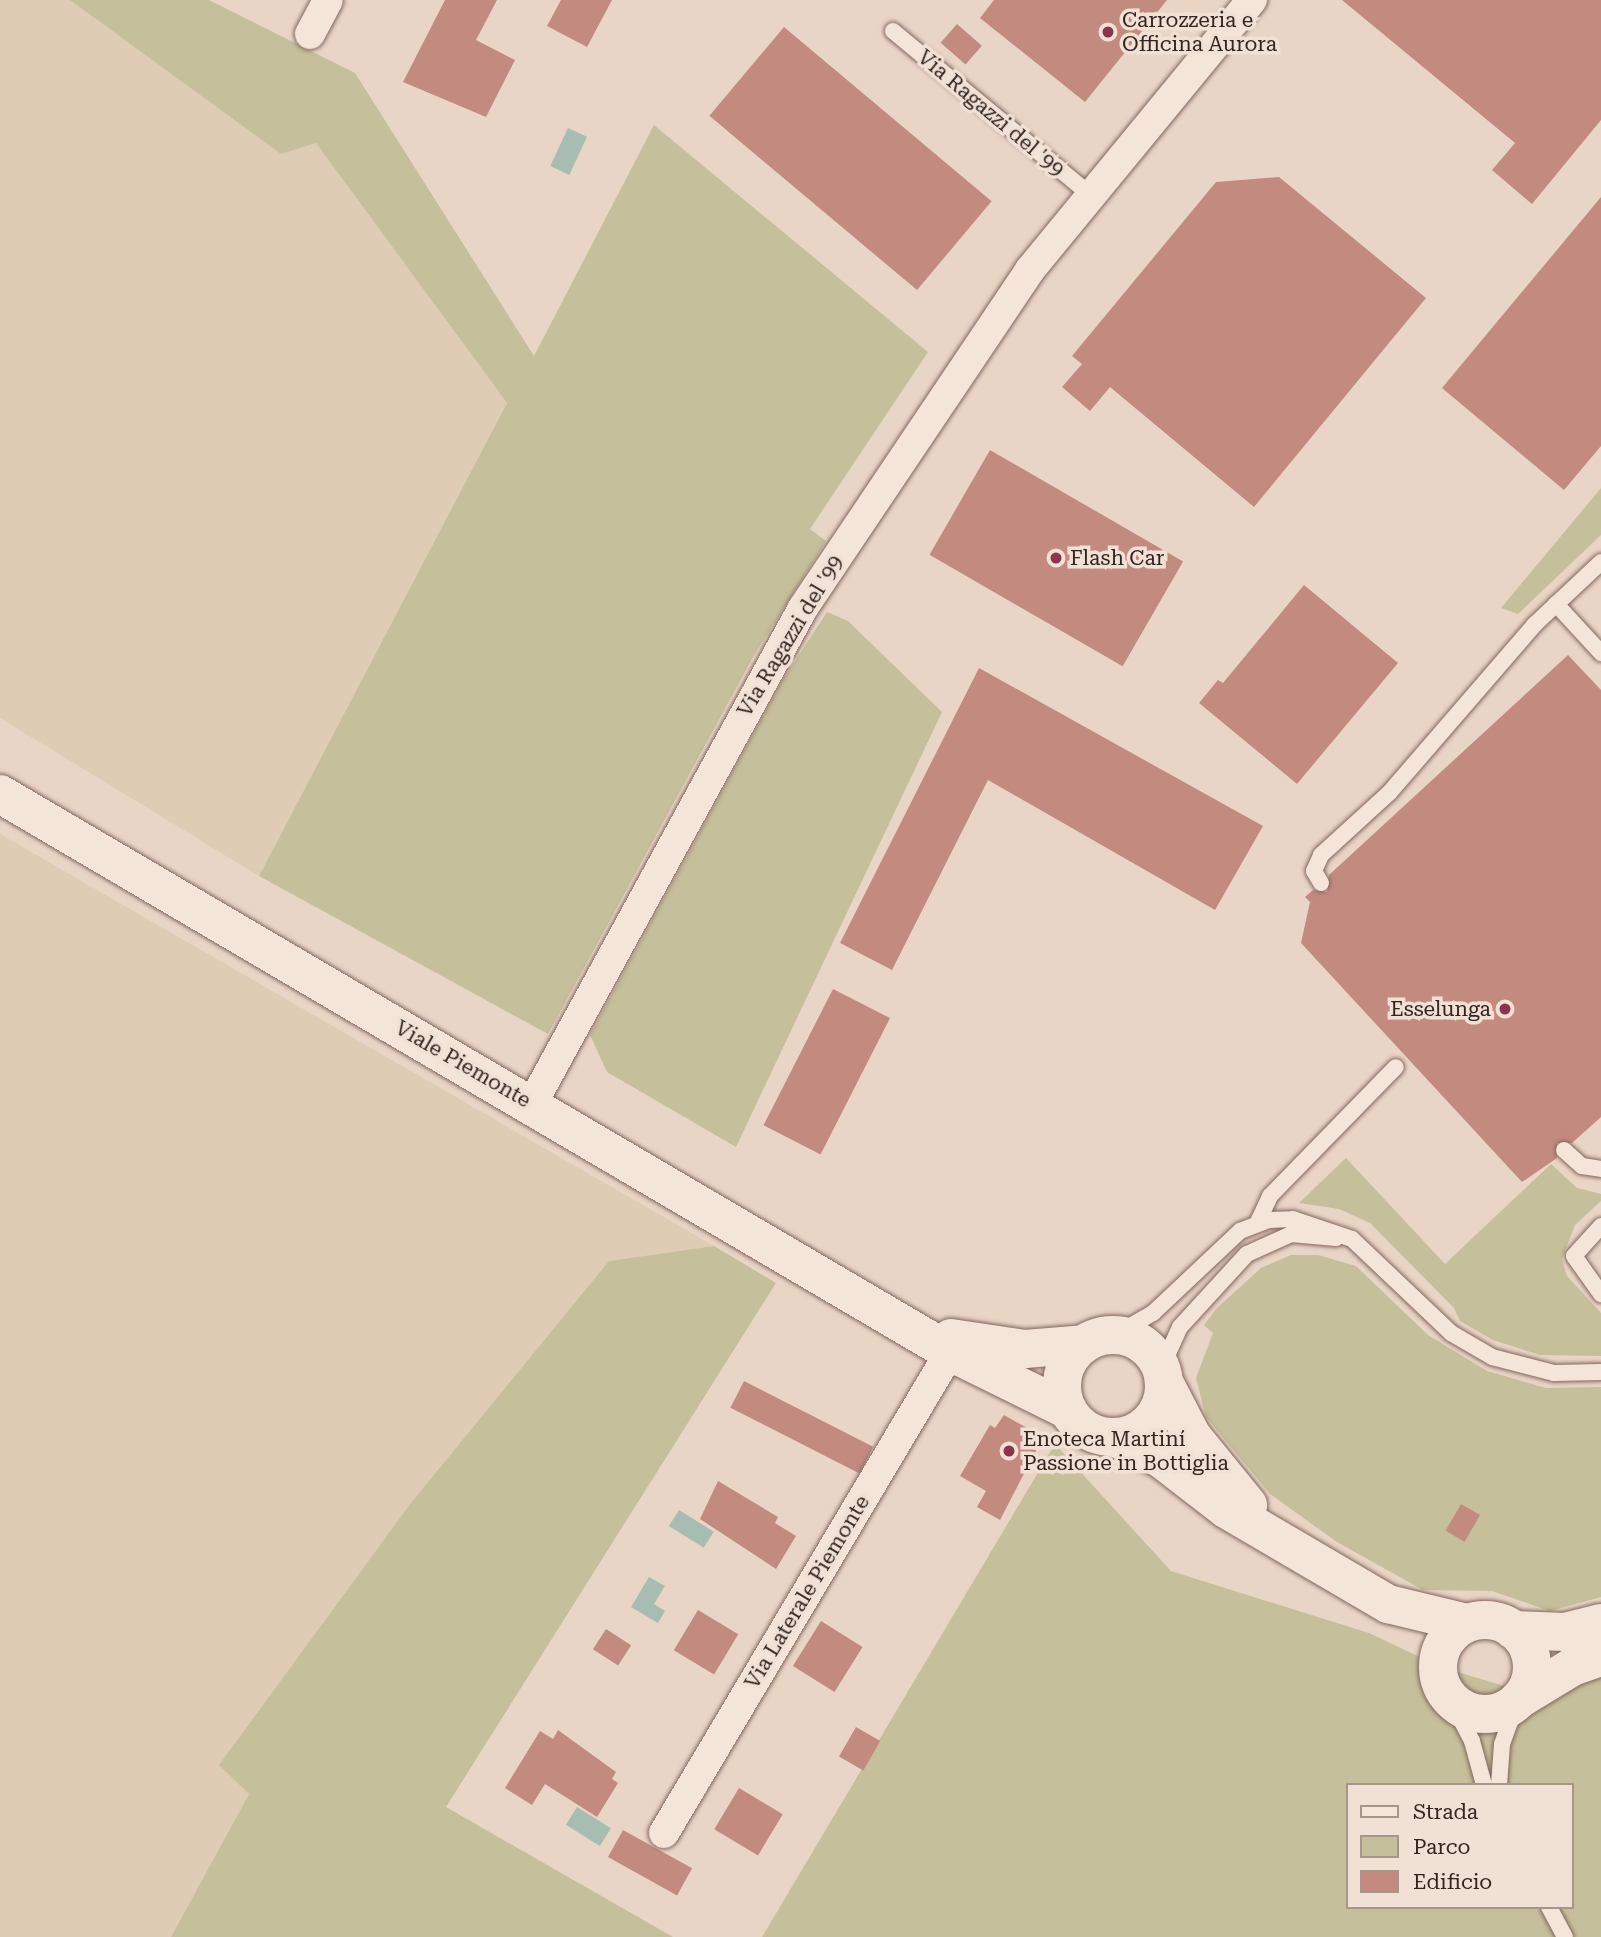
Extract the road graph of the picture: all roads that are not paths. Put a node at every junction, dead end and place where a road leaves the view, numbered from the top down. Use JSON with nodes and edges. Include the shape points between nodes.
{"nodes":[{"id":1,"x":328,"y":0,"type":"edge"},
{"id":2,"x":1252,"y":0,"type":"edge"},
{"id":3,"x":893,"y":31,"type":"dead end"},
{"id":4,"x":310,"y":34,"type":"dead end"},
{"id":5,"x":1089,"y":194,"type":"junction"},
{"id":6,"x":1601,"y":562,"type":"edge"},
{"id":7,"x":1556,"y":604,"type":"junction"},
{"id":8,"x":1601,"y":653,"type":"edge"},
{"id":9,"x":0,"y":794,"type":"edge"},
{"id":10,"x":1321,"y":883,"type":"dead end"},
{"id":11,"x":1396,"y":1067,"type":"dead end"},
{"id":12,"x":532,"y":1104,"type":"junction"},
{"id":13,"x":1564,"y":1150,"type":"dead end"},
{"id":14,"x":1601,"y":1169,"type":"edge"},
{"id":15,"x":1258,"y":1222,"type":"junction"},
{"id":16,"x":1601,"y":1226,"type":"edge"},
{"id":17,"x":1366,"y":1251,"type":"junction"},
{"id":18,"x":1601,"y":1294,"type":"edge"},
{"id":19,"x":1100,"y":1340,"type":"junction"},
{"id":20,"x":938,"y":1343,"type":"junction"},
{"id":21,"x":1601,"y":1371,"type":"edge"},
{"id":22,"x":1163,"y":1376,"type":"junction"},
{"id":23,"x":1068,"y":1410,"type":"junction"},
{"id":24,"x":1113,"y":1437,"type":"junction"},
{"id":25,"x":1274,"y":1536,"type":"junction"},
{"id":26,"x":1388,"y":1604,"type":"junction"},
{"id":27,"x":1467,"y":1623,"type":"junction"},
{"id":28,"x":1601,"y":1623,"type":"edge"},
{"id":29,"x":1513,"y":1630,"type":"junction"},
{"id":30,"x":1601,"y":1657,"type":"edge"},
{"id":31,"x":1444,"y":1685,"type":"junction"},
{"id":32,"x":1518,"y":1700,"type":"junction"},
{"id":33,"x":1483,"y":1783,"type":"edge"},
{"id":34,"x":1499,"y":1783,"type":"edge"},
{"id":35,"x":664,"y":1833,"type":"dead end"},
{"id":36,"x":1550,"y":1909,"type":"edge"},
{"id":37,"x":1565,"y":1937,"type":"edge"}],
"edges":[{"from":1,"to":4,"type":"street"},
{"from":2,"to":5,"type":"street","name":"Via Ragazzi del '99"},
{"from":3,"to":5,"type":"lane","name":"Via Ragazzi del '99"},
{"from":5,"to":12,"type":"street","name":"Via Ragazzi del '99","via":[[992,323],[803,608]]},
{"from":6,"to":7,"type":"lane"},
{"from":7,"to":8,"type":"lane"},
{"from":7,"to":10,"type":"lane","via":[[1411,770],[1316,860],[1314,871]]},
{"from":9,"to":12,"type":"street","name":"Viale Piemonte"},
{"from":11,"to":15,"type":"lane","via":[[1270,1196]]},
{"from":12,"to":20,"type":"street","name":"Viale Piemonte"},
{"from":13,"to":14,"type":"lane","via":[[1581,1166]]},
{"from":15,"to":17,"type":"lane","via":[[1279,1218],[1318,1223]]},
{"from":15,"to":19,"type":"lane","via":[[1217,1248],[1153,1313]]},
{"from":16,"to":18,"type":"lane","via":[[1574,1253],[1578,1269]]},
{"from":17,"to":21,"type":"lane","via":[[1442,1325],[1481,1352],[1541,1371]]},
{"from":17,"to":22,"type":"lane","via":[[1335,1238],[1302,1233],[1260,1245],[1227,1273],[1180,1327]]},
{"from":19,"to":20,"type":"street","name":"Viale Piemonte","via":[[1025,1349]]},
{"from":19,"to":22,"type":"street","via":[[1143,1345]]},
{"from":19,"to":23,"type":"street","via":[[1066,1367]]},
{"from":20,"to":23,"type":"street","name":"Viale Piemonte"},
{"from":20,"to":35,"type":"street","name":"Via Laterale Piemonte"},
{"from":22,"to":24,"type":"street","via":[[1149,1423]]},
{"from":22,"to":25,"type":"street","via":[[1192,1436]]},
{"from":23,"to":24,"type":"street","via":[[1087,1430]]},
{"from":24,"to":25,"type":"street","via":[[1160,1458],[1220,1505]]},
{"from":25,"to":26,"type":"street"},
{"from":26,"to":27,"type":"street"},
{"from":26,"to":31,"type":"street"},
{"from":27,"to":29,"type":"street","via":[[1494,1621]]},
{"from":27,"to":31,"type":"street","via":[[1442,1647]]},
{"from":28,"to":29,"type":"street","via":[[1565,1632]]},
{"from":29,"to":32,"type":"street","via":[[1531,1664]]},
{"from":30,"to":32,"type":"street","via":[[1563,1671]]},
{"from":31,"to":32,"type":"street","via":[[1485,1713]]},
{"from":31,"to":33,"type":"lane","via":[[1472,1741]]},
{"from":32,"to":34,"type":"lane","via":[[1502,1744]]},
{"from":36,"to":37,"type":"lane"}]}
